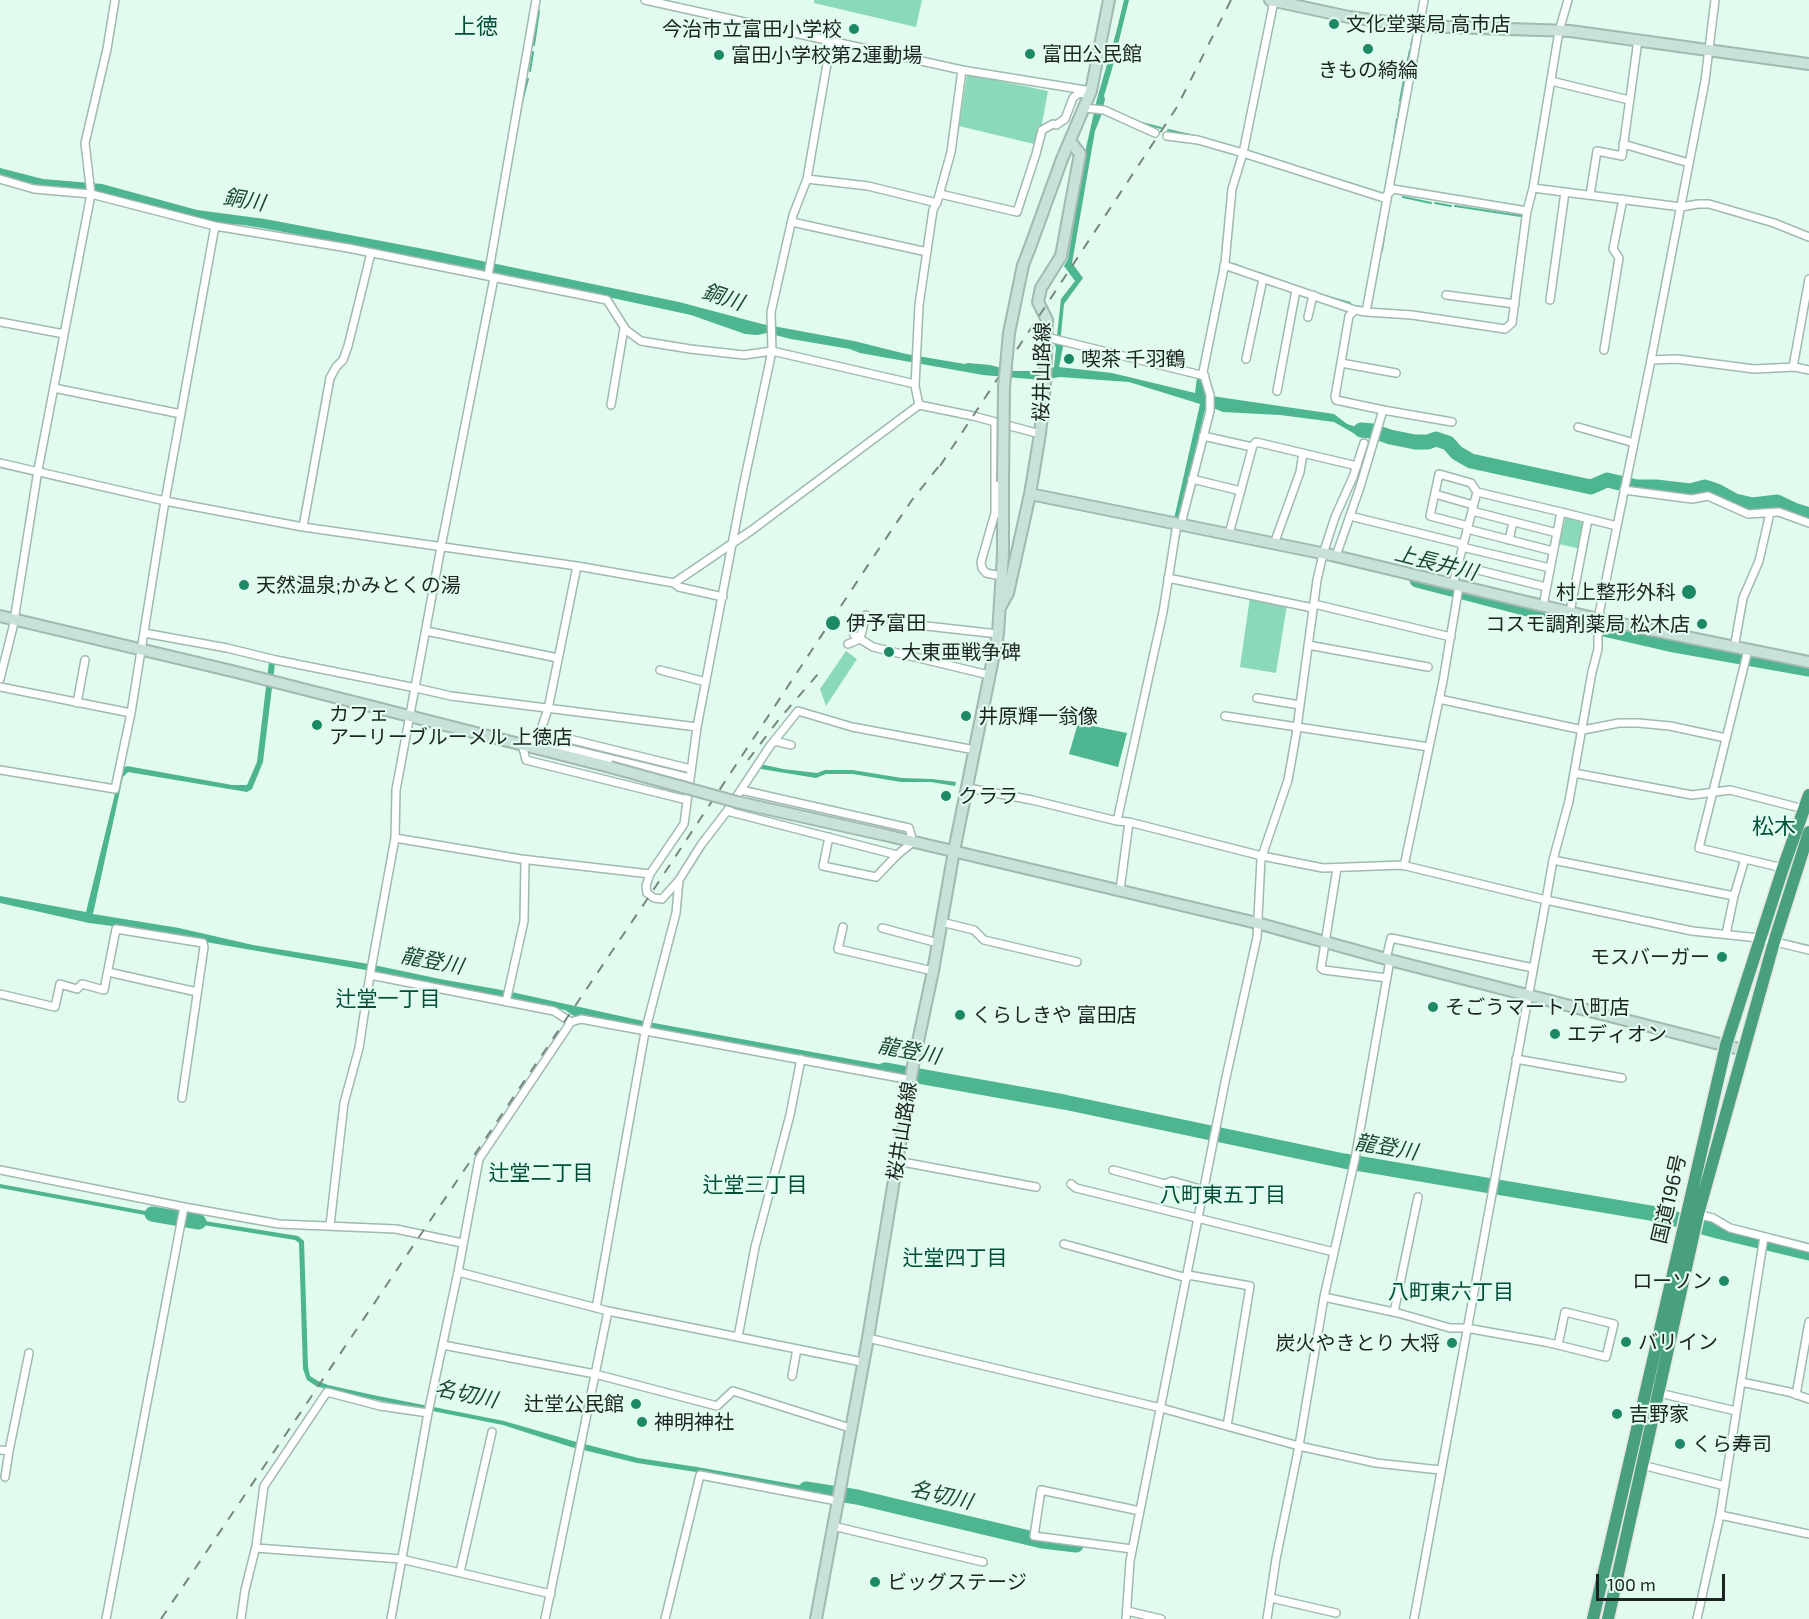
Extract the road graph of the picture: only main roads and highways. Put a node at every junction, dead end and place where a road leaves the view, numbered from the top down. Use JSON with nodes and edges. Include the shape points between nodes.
{"nodes":[{"id":1,"x":1809,"y":795,"type":"edge"},
{"id":2,"x":1809,"y":832,"type":"edge"},
{"id":3,"x":1692,"y":1214,"type":"junction"},
{"id":4,"x":1688,"y":1232,"type":"junction"},
{"id":5,"x":1593,"y":1619,"type":"edge"},
{"id":6,"x":1608,"y":1619,"type":"edge"}],
"edges":[{"from":1,"to":3,"type":"highway","name":"国道196号","via":[[1726,1045]]},
{"from":2,"to":3,"type":"highway","name":"国道196号"},
{"from":3,"to":4,"type":"highway","name":"国道196号"},
{"from":4,"to":5,"type":"highway","name":"国道196号"},
{"from":4,"to":6,"type":"highway","name":"国道196号","via":[[1659,1393]]}]}
